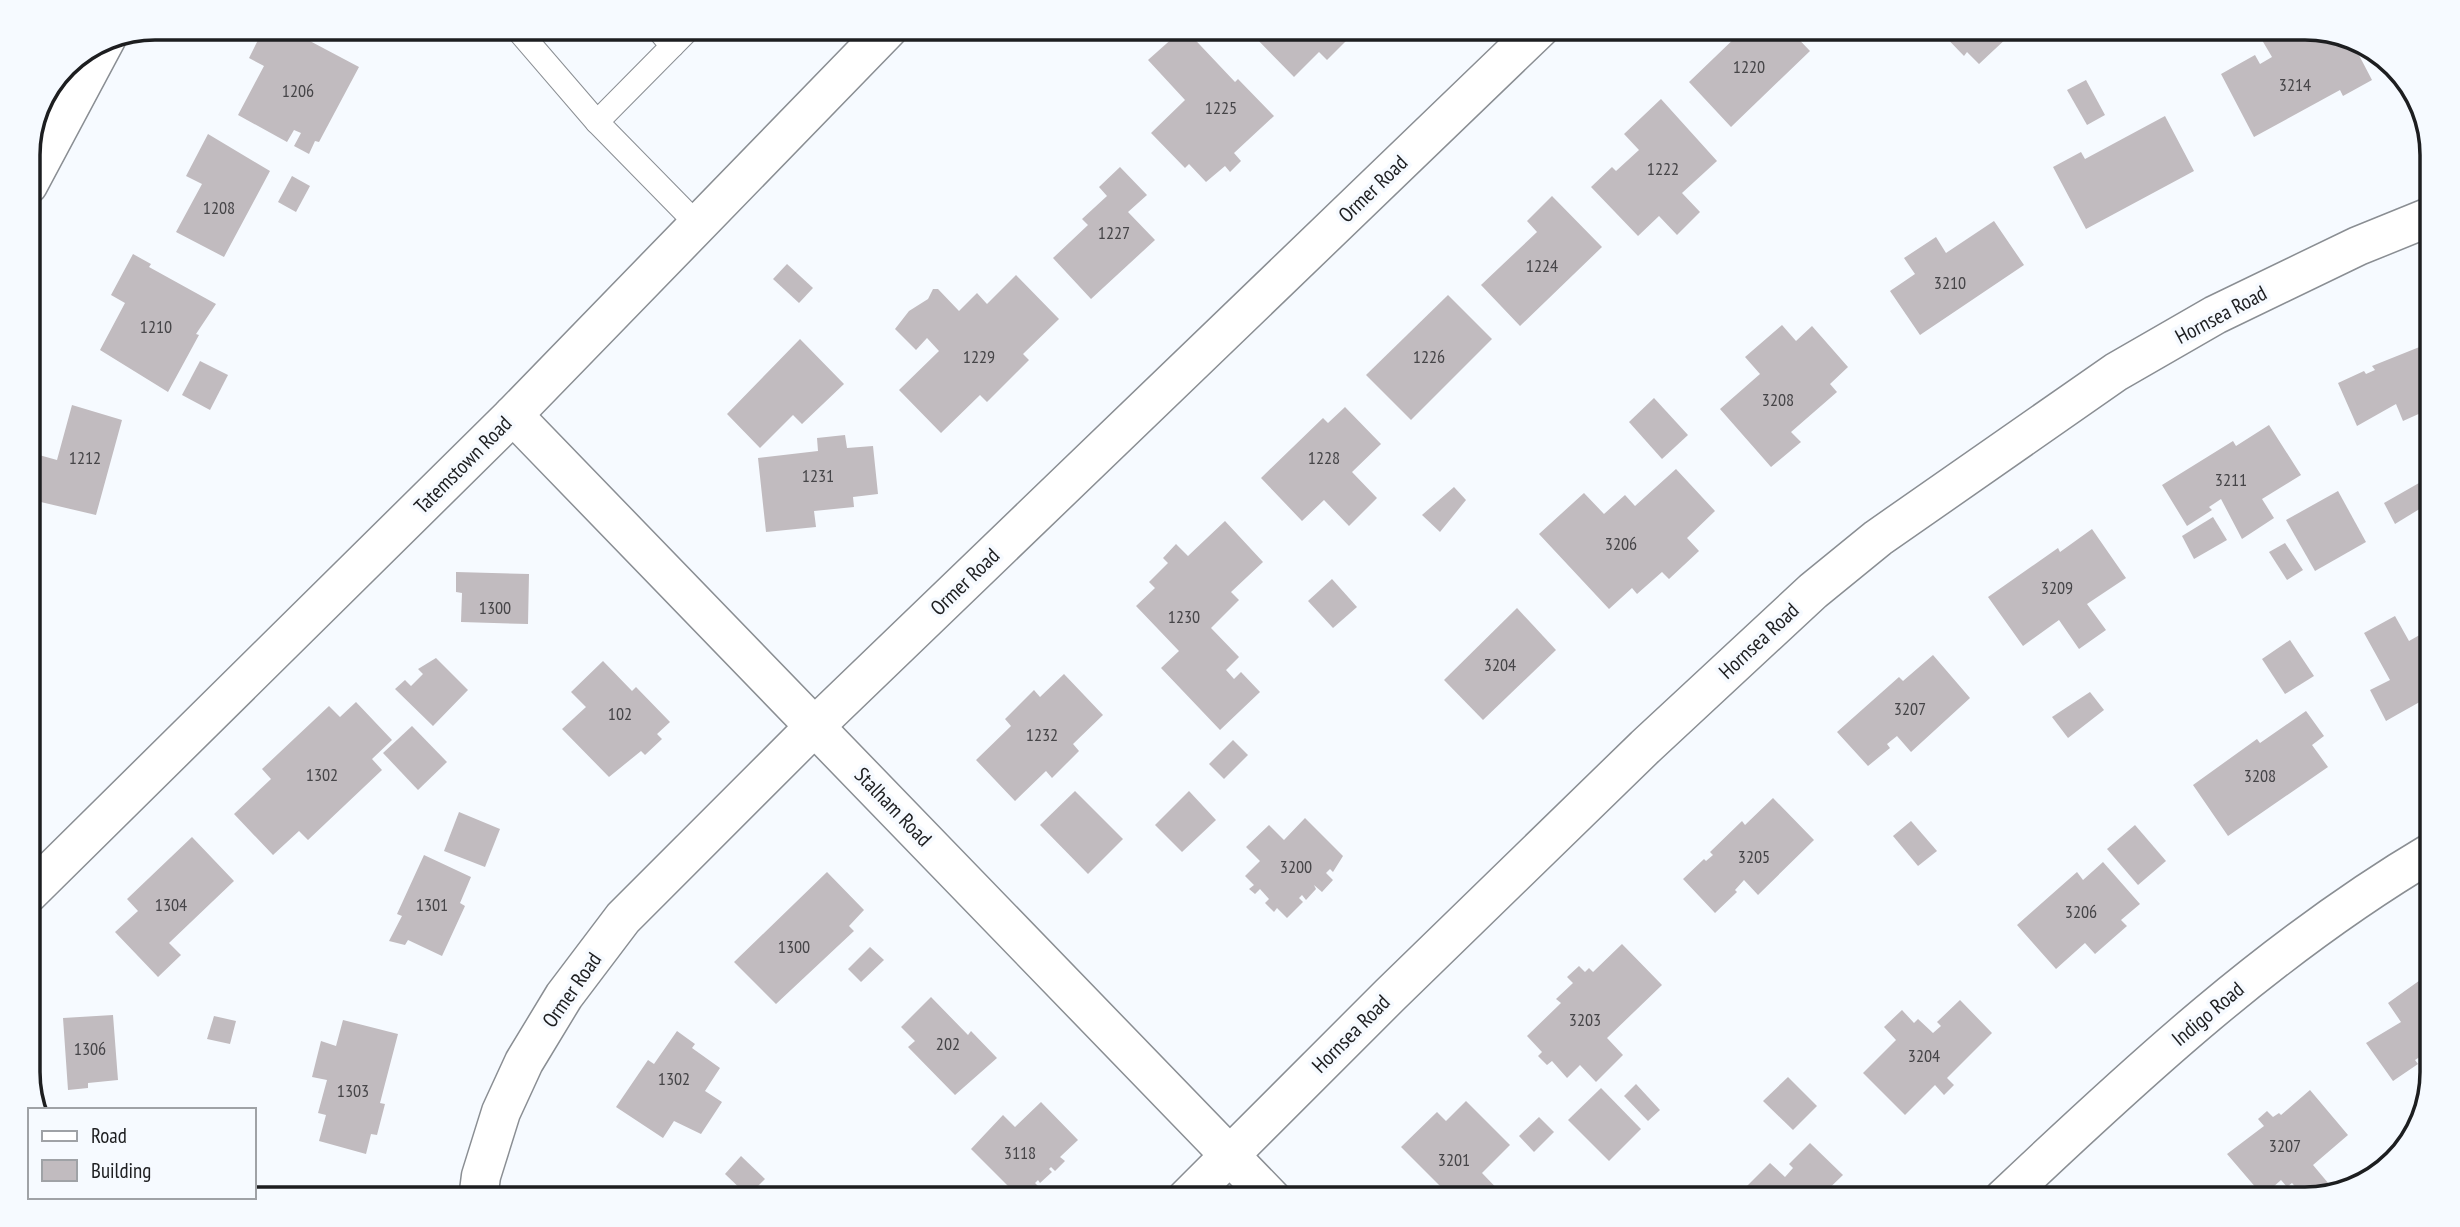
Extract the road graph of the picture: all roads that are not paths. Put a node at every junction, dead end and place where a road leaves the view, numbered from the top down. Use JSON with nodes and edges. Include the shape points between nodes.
{"nodes":[{"id":1,"x":526,"y":40,"type":"edge"},
{"id":2,"x":667,"y":40,"type":"edge"},
{"id":3,"x":678,"y":40,"type":"edge"},
{"id":4,"x":866,"y":40,"type":"edge"},
{"id":5,"x":1528,"y":40,"type":"edge"},
{"id":6,"x":672,"y":46,"type":"junction"},
{"id":7,"x":91,"y":60,"type":"edge"},
{"id":8,"x":55,"y":112,"type":"edge"},
{"id":9,"x":597,"y":122,"type":"junction"},
{"id":10,"x":40,"y":153,"type":"edge"},
{"id":11,"x":2420,"y":221,"type":"edge"},
{"id":12,"x":698,"y":225,"type":"junction"},
{"id":13,"x":513,"y":415,"type":"junction"},
{"id":14,"x":815,"y":726,"type":"junction"},
{"id":15,"x":2420,"y":860,"type":"edge"},
{"id":16,"x":40,"y":882,"type":"edge"},
{"id":17,"x":1231,"y":1157,"type":"junction"},
{"id":18,"x":480,"y":1187,"type":"edge"},
{"id":19,"x":1199,"y":1187,"type":"edge"},
{"id":20,"x":1260,"y":1187,"type":"edge"},
{"id":21,"x":2016,"y":1187,"type":"edge"}],
"edges":[{"from":1,"to":9,"type":"lane"},
{"from":2,"to":6,"type":"lane"},
{"from":3,"to":6,"type":"lane"},
{"from":4,"to":12,"type":"street","name":"Tatemstown Road"},
{"from":5,"to":14,"type":"street","name":"Ormer Road"},
{"from":6,"to":9,"type":"lane"},
{"from":7,"to":8,"type":"street"},
{"from":8,"to":10,"type":"street"},
{"from":9,"to":12,"type":"lane"},
{"from":11,"to":17,"type":"street","name":"Hornsea Road","via":[[2216,315],[2116,372],[1878,538],[1813,591],[1645,747]]},
{"from":12,"to":13,"type":"street","name":"Tatemstown Road"},
{"from":13,"to":14,"type":"street","name":"Stalham Road"},
{"from":13,"to":16,"type":"street","name":"Tatemstown Road"},
{"from":14,"to":17,"type":"street","name":"Stalham Road"},
{"from":14,"to":18,"type":"street","name":"Ormer Road","via":[[623,918],[564,996],[524,1062],[501,1112]]},
{"from":15,"to":21,"type":"street","name":"Indigo Road","via":[[2257,973],[2115,1094]]},
{"from":17,"to":19,"type":"street","name":"Hornsea Road"},
{"from":17,"to":20,"type":"street","name":"Stalham Road"}]}
